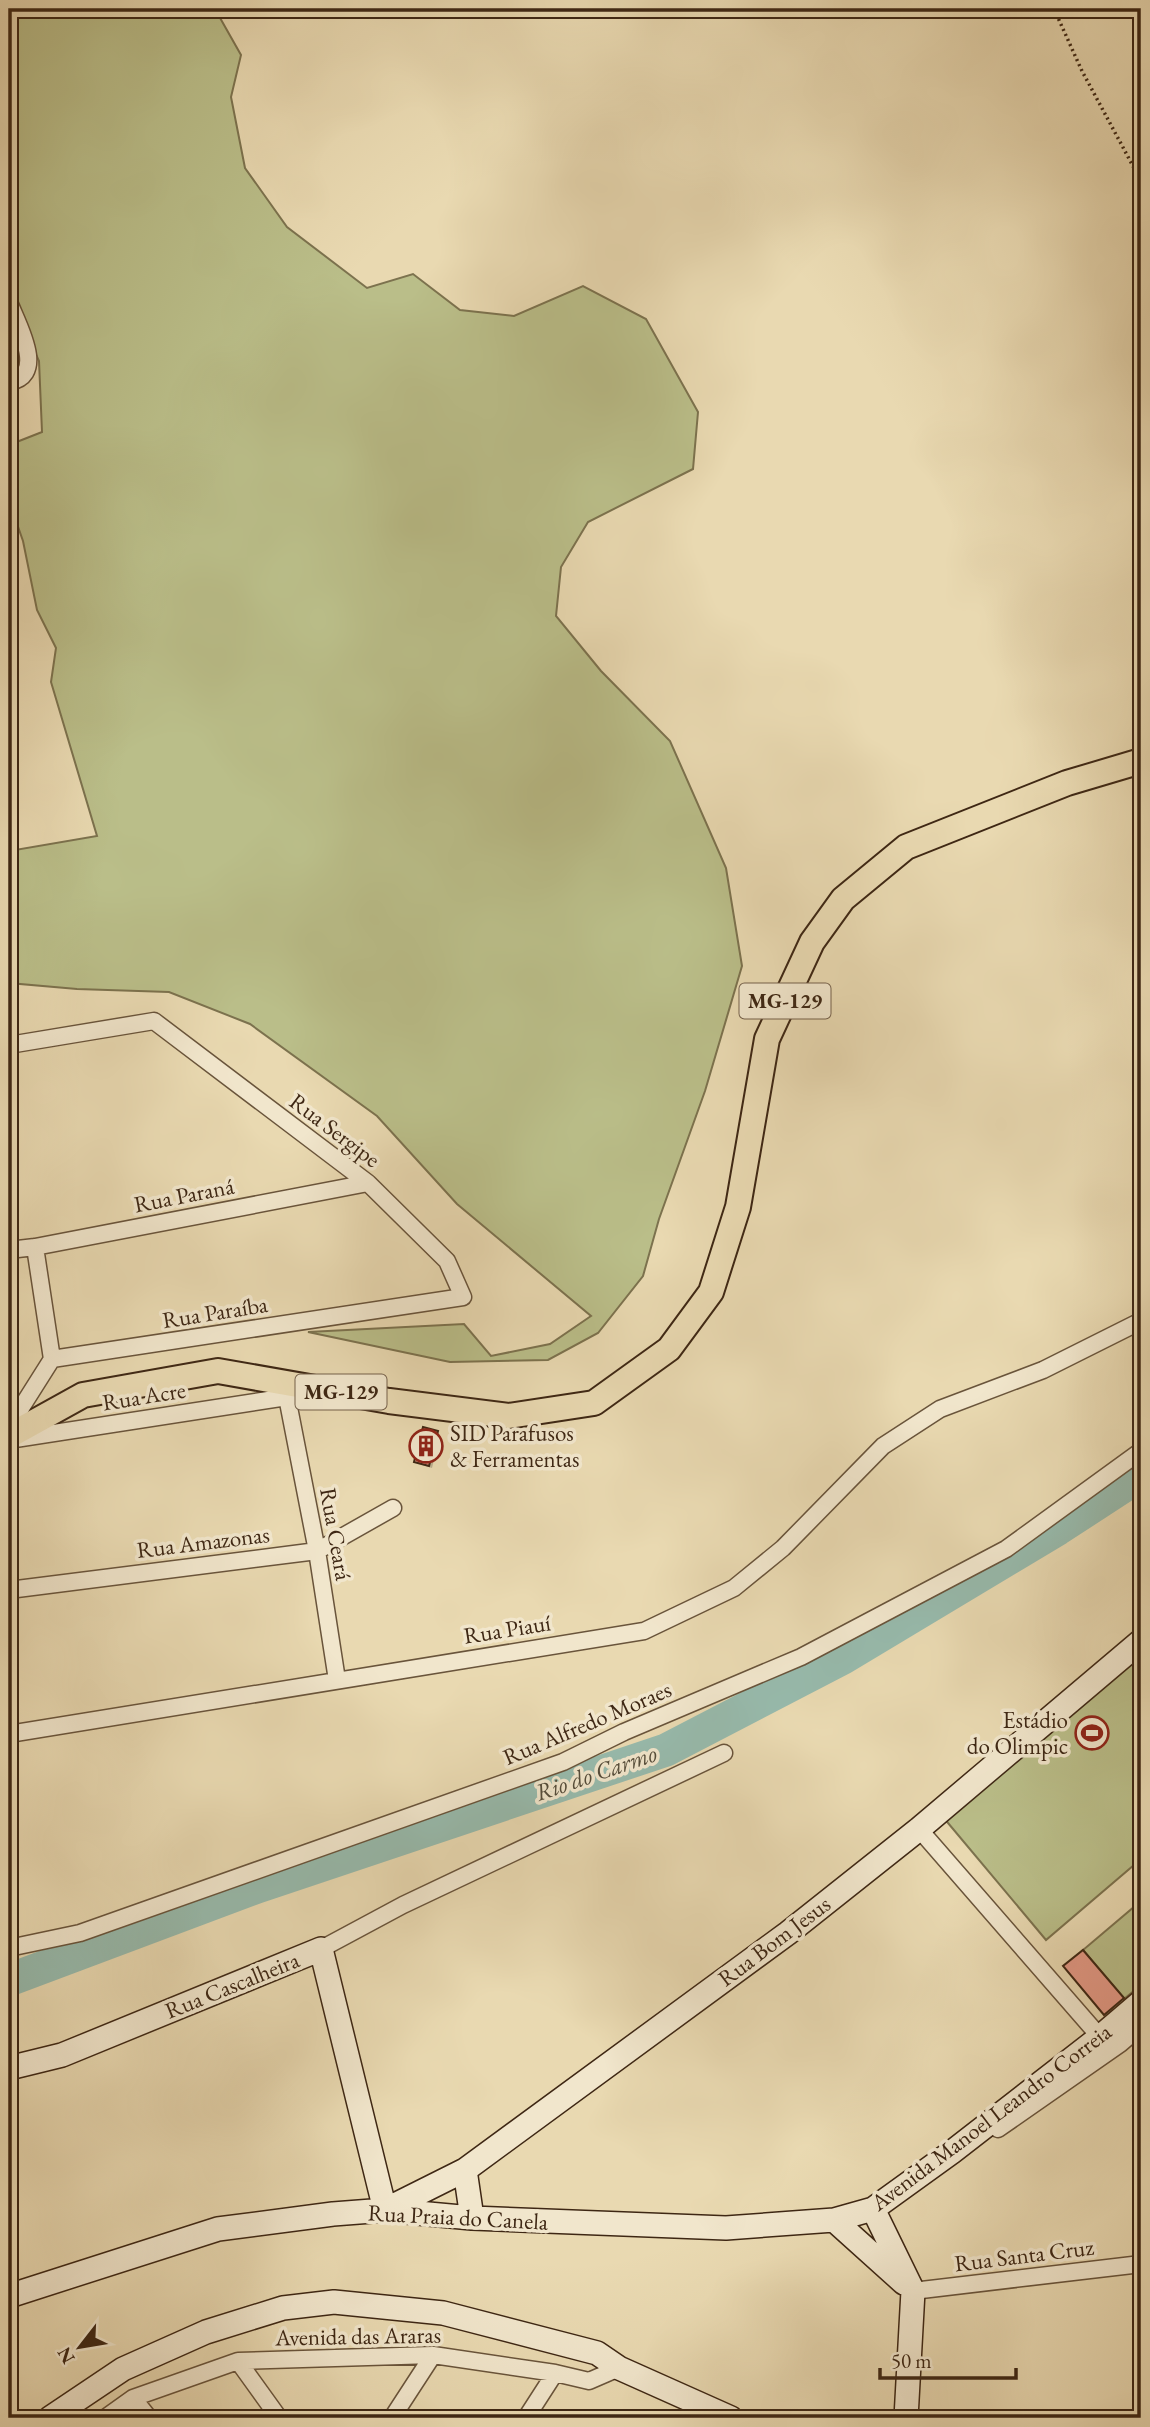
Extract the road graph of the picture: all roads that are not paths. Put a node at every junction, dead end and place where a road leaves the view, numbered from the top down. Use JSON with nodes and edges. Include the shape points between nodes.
{"nodes":[{"id":1,"x":9,"y":302,"type":"edge"},
{"id":2,"x":9,"y":382,"type":"edge"},
{"id":3,"x":1141,"y":761,"type":"edge"},
{"id":4,"x":9,"y":1045,"type":"edge"},
{"id":5,"x":368,"y":1183,"type":"junction"},
{"id":6,"x":35,"y":1247,"type":"junction"},
{"id":7,"x":9,"y":1250,"type":"edge"},
{"id":8,"x":463,"y":1297,"type":"joint"},
{"id":9,"x":1141,"y":1321,"type":"edge"},
{"id":10,"x":52,"y":1359,"type":"junction"},
{"id":11,"x":287,"y":1397,"type":"joint"},
{"id":12,"x":9,"y":1427,"type":"edge"},
{"id":13,"x":9,"y":1438,"type":"edge"},
{"id":14,"x":1141,"y":1451,"type":"edge"},
{"id":15,"x":393,"y":1508,"type":"dead end"},
{"id":16,"x":317,"y":1551,"type":"junction"},
{"id":17,"x":9,"y":1590,"type":"edge"},
{"id":18,"x":1141,"y":1642,"type":"edge"},
{"id":19,"x":337,"y":1679,"type":"junction"},
{"id":20,"x":9,"y":1734,"type":"edge"},
{"id":21,"x":724,"y":1753,"type":"dead end"},
{"id":22,"x":919,"y":1829,"type":"junction"},
{"id":23,"x":9,"y":1948,"type":"edge"},
{"id":24,"x":321,"y":1949,"type":"junction"},
{"id":25,"x":1141,"y":2002,"type":"edge"},
{"id":26,"x":1141,"y":2026,"type":"edge"},
{"id":27,"x":1100,"y":2037,"type":"junction"},
{"id":28,"x":9,"y":2068,"type":"edge"},
{"id":29,"x":465,"y":2170,"type":"junction"},
{"id":30,"x":385,"y":2210,"type":"junction"},
{"id":31,"x":874,"y":2212,"type":"junction"},
{"id":32,"x":472,"y":2218,"type":"junction"},
{"id":33,"x":834,"y":2220,"type":"junction"},
{"id":34,"x":1141,"y":2264,"type":"edge"},
{"id":35,"x":913,"y":2291,"type":"junction"},
{"id":36,"x":9,"y":2296,"type":"edge"},
{"id":37,"x":433,"y":2355,"type":"junction"},
{"id":38,"x":238,"y":2361,"type":"junction"},
{"id":39,"x":619,"y":2368,"type":"junction"},
{"id":40,"x":555,"y":2373,"type":"junction"},
{"id":41,"x":134,"y":2398,"type":"junction"},
{"id":42,"x":50,"y":2418,"type":"edge"},
{"id":43,"x":105,"y":2418,"type":"edge"},
{"id":44,"x":149,"y":2418,"type":"edge"},
{"id":45,"x":279,"y":2418,"type":"edge"},
{"id":46,"x":392,"y":2418,"type":"edge"},
{"id":47,"x":526,"y":2418,"type":"edge"},
{"id":48,"x":731,"y":2418,"type":"edge"},
{"id":49,"x":906,"y":2418,"type":"edge"}],
"edges":[{"from":1,"to":2,"type":"street","via":[[30,360],[27,373]]},
{"from":3,"to":13,"type":"main road","name":"MG-129","number":"MG-129","via":[[1067,783],[906,847],[843,899],[812,942],[767,1039],[738,1206],[711,1292],[669,1349],[594,1403],[509,1416],[389,1401],[218,1371],[83,1395]]},
{"from":4,"to":5,"type":"street","name":"Rua Sergipe","via":[[154,1021]]},
{"from":5,"to":6,"type":"street","name":"Rua Paraná"},
{"from":5,"to":8,"type":"street","name":"Rua Sergipe","via":[[447,1261]]},
{"from":6,"to":7,"type":"street","name":"Rua Paraná"},
{"from":6,"to":10,"type":"street"},
{"from":8,"to":10,"type":"street","name":"Rua Paraíba"},
{"from":9,"to":19,"type":"street","name":"Rua Piauí","via":[[1043,1370],[940,1409],[883,1446],[783,1548],[734,1588],[645,1631]]},
{"from":10,"to":12,"type":"street"},
{"from":11,"to":13,"type":"street","name":"Rua Acre"},
{"from":11,"to":16,"type":"street","name":"Rua Ceará"},
{"from":14,"to":23,"type":"street","name":"Rua Alfredo Moraes","via":[[1006,1549],[800,1657],[563,1762],[80,1933]]},
{"from":15,"to":16,"type":"street","name":"Rua Amazonas"},
{"from":16,"to":17,"type":"street","name":"Rua Amazonas"},
{"from":16,"to":19,"type":"street","name":"Rua Ceará"},
{"from":18,"to":22,"type":"street","name":"Rua Bom Jesus"},
{"from":19,"to":20,"type":"street","name":"Rua Piauí"},
{"from":21,"to":24,"type":"street","via":[[403,1905]]},
{"from":22,"to":27,"type":"street"},
{"from":22,"to":29,"type":"street","name":"Rua Bom Jesus","via":[[788,1933]]},
{"from":24,"to":28,"type":"street","name":"Rua Cascalheira","via":[[62,2055]]},
{"from":24,"to":30,"type":"street","name":"Rua Cascalheira"},
{"from":25,"to":27,"type":"street","name":"Avenida Manoel Leandro Correia"},
{"from":26,"to":31,"type":"street"},
{"from":27,"to":31,"type":"street","name":"Avenida Manoel Leandro Correia"},
{"from":29,"to":30,"type":"street","name":"Rua Bom Jesus"},
{"from":29,"to":32,"type":"street"},
{"from":30,"to":32,"type":"street","name":"Rua Praia do Canela"},
{"from":30,"to":36,"type":"street","name":"Rua Praia do Canela","via":[[218,2229]]},
{"from":31,"to":33,"type":"street","name":"Avenida Manoel Leandro Correia"},
{"from":31,"to":35,"type":"street"},
{"from":32,"to":33,"type":"street","name":"Rua Praia do Canela","via":[[726,2228]]},
{"from":33,"to":35,"type":"street"},
{"from":34,"to":35,"type":"street","name":"Rua Santa Cruz"},
{"from":35,"to":49,"type":"street"},
{"from":37,"to":38,"type":"street","name":"Avenida das Araras"},
{"from":37,"to":40,"type":"street","name":"Avenida das Araras"},
{"from":37,"to":46,"type":"street"},
{"from":38,"to":41,"type":"street","name":"Avenida das Araras"},
{"from":38,"to":45,"type":"street"},
{"from":39,"to":40,"type":"street","name":"Avenida das Araras","via":[[589,2381]]},
{"from":39,"to":42,"type":"street","via":[[597,2353],[443,2313],[334,2302],[283,2308],[206,2332],[123,2369]]},
{"from":39,"to":48,"type":"street"},
{"from":40,"to":47,"type":"street"},
{"from":41,"to":43,"type":"street","name":"Avenida das Araras"},
{"from":41,"to":44,"type":"street"}]}
